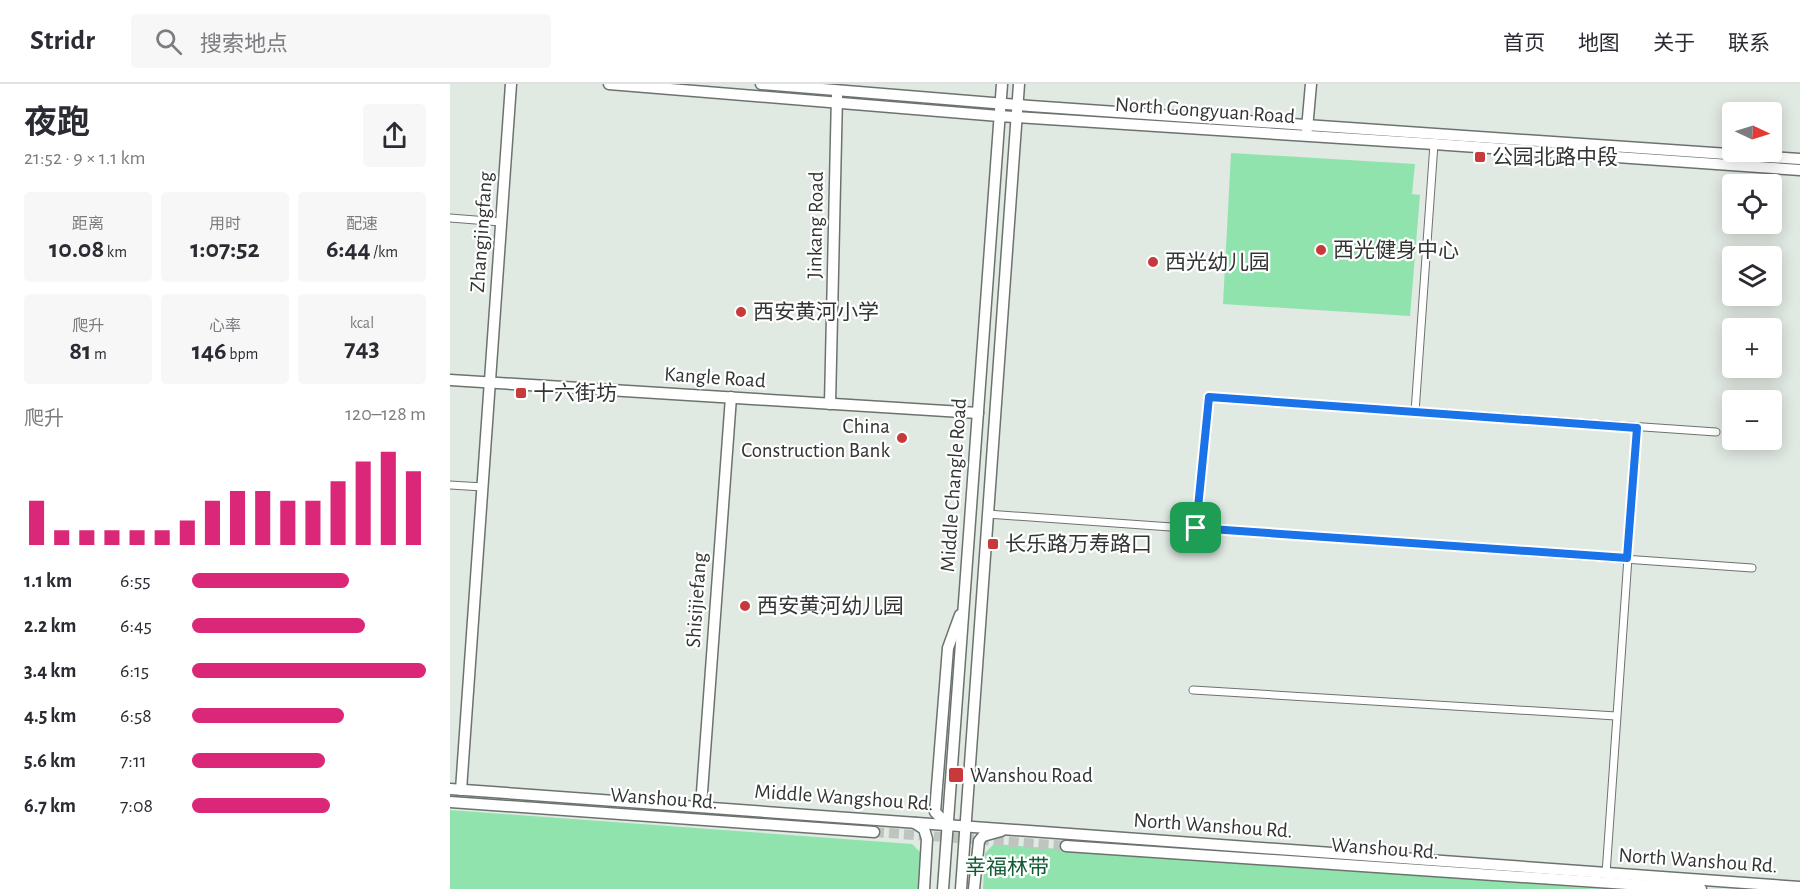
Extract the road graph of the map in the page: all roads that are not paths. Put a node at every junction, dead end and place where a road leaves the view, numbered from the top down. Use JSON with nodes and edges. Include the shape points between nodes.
{"nodes":[{"id":1,"x":511,"y":84,"type":"edge"},
{"id":2,"x":609,"y":84,"type":"edge"},
{"id":3,"x":761,"y":84,"type":"edge"},
{"id":4,"x":1002,"y":84,"type":"edge"},
{"id":5,"x":1019,"y":84,"type":"edge"},
{"id":6,"x":1311,"y":84,"type":"edge"},
{"id":7,"x":837,"y":92,"type":"edge"},
{"id":8,"x":1000,"y":103,"type":"junction"},
{"id":9,"x":1017,"y":105,"type":"junction"},
{"id":10,"x":999,"y":116,"type":"junction"},
{"id":11,"x":1016,"y":117,"type":"junction"},
{"id":12,"x":1308,"y":124,"type":"junction"},
{"id":13,"x":1307,"y":136,"type":"junction"},
{"id":14,"x":1434,"y":144,"type":"junction"},
{"id":15,"x":1800,"y":159,"type":"edge"},
{"id":16,"x":1800,"y":170,"type":"edge"},
{"id":17,"x":450,"y":218,"type":"edge"},
{"id":18,"x":501,"y":222,"type":"junction"},
{"id":19,"x":450,"y":380,"type":"edge"},
{"id":20,"x":490,"y":382,"type":"junction"},
{"id":21,"x":731,"y":397,"type":"junction"},
{"id":22,"x":830,"y":404,"type":"junction"},
{"id":23,"x":1415,"y":412,"type":"junction"},
{"id":24,"x":978,"y":413,"type":"junction"},
{"id":25,"x":1637,"y":428,"type":"junction"},
{"id":26,"x":1716,"y":432,"type":"dead end"},
{"id":27,"x":450,"y":484,"type":"edge"},
{"id":28,"x":483,"y":487,"type":"junction"},
{"id":29,"x":987,"y":514,"type":"junction"},
{"id":30,"x":1196,"y":528,"type":"junction"},
{"id":31,"x":1627,"y":558,"type":"junction"},
{"id":32,"x":967,"y":562,"type":"junction"},
{"id":33,"x":984,"y":563,"type":"junction"},
{"id":34,"x":1752,"y":568,"type":"dead end"},
{"id":35,"x":1194,"y":690,"type":"dead end"},
{"id":36,"x":1616,"y":716,"type":"junction"},
{"id":37,"x":456,"y":789,"type":"edge"},
{"id":38,"x":529,"y":794,"type":"junction"},
{"id":39,"x":450,"y":802,"type":"edge"},
{"id":40,"x":701,"y":806,"type":"junction"},
{"id":41,"x":605,"y":813,"type":"junction"},
{"id":42,"x":910,"y":821,"type":"junction"},
{"id":43,"x":947,"y":824,"type":"junction"},
{"id":44,"x":965,"y":825,"type":"junction"},
{"id":45,"x":1014,"y":829,"type":"junction"},
{"id":46,"x":874,"y":832,"type":"tunnel mouth"},
{"id":47,"x":1065,"y":846,"type":"tunnel mouth"},
{"id":48,"x":1606,"y":873,"type":"junction"},
{"id":49,"x":1800,"y":887,"type":"edge"},
{"id":50,"x":924,"y":889,"type":"edge"},
{"id":51,"x":943,"y":889,"type":"edge"},
{"id":52,"x":961,"y":889,"type":"edge"},
{"id":53,"x":974,"y":889,"type":"edge"},
{"id":54,"x":1701,"y":889,"type":"edge"}],
"edges":[{"from":1,"to":18,"type":"main road","name":"Zhangjingfang"},
{"from":2,"to":7,"type":"main road","name":"North Gongyuan Road"},
{"from":3,"to":7,"type":"main road","name":"North Gongyuan Road"},
{"from":4,"to":8,"type":"main road","name":"Middle Changle Road"},
{"from":5,"to":9,"type":"main road","name":"Middle Changle Road"},
{"from":6,"to":12,"type":"main road"},
{"from":7,"to":8,"type":"main road","name":"North Gongyuan Road"},
{"from":7,"to":10,"type":"main road","name":"North Gongyuan Road"},
{"from":7,"to":22,"type":"main road","name":"Jinkang Road"},
{"from":8,"to":9,"type":"main road","name":"North Gongyuan Road"},
{"from":8,"to":10,"type":"main road","name":"Middle Changle Road"},
{"from":9,"to":11,"type":"main road","name":"Middle Changle Road"},
{"from":9,"to":12,"type":"main road","name":"North Gongyuan Road"},
{"from":10,"to":11,"type":"main road","name":"North Gongyuan Road"},
{"from":10,"to":24,"type":"main road","name":"Middle Changle Road"},
{"from":11,"to":13,"type":"main road","name":"North Gongyuan Road"},
{"from":11,"to":29,"type":"main road","name":"Middle Changle Road"},
{"from":12,"to":13,"type":"main road"},
{"from":12,"to":15,"type":"main road","name":"North Gongyuan Road"},
{"from":13,"to":14,"type":"main road","name":"North Gongyuan Road"},
{"from":14,"to":16,"type":"main road","name":"North Gongyuan Road"},
{"from":14,"to":23,"type":"street"},
{"from":17,"to":18,"type":"street"},
{"from":18,"to":20,"type":"main road","name":"Zhangjingfang"},
{"from":19,"to":20,"type":"main road","name":"Kangle Road"},
{"from":20,"to":21,"type":"main road","name":"Kangle Road"},
{"from":20,"to":28,"type":"main road","name":"Zhangjingfang"},
{"from":21,"to":22,"type":"main road","name":"Kangle Road"},
{"from":21,"to":40,"type":"main road","name":"Shisijiefang"},
{"from":22,"to":24,"type":"main road","name":"Kangle Road"},
{"from":23,"to":25,"type":"street"},
{"from":23,"to":30,"type":"street","via":[[1209,397]]},
{"from":24,"to":32,"type":"main road","name":"Middle Changle Road"},
{"from":25,"to":26,"type":"street"},
{"from":25,"to":31,"type":"street"},
{"from":27,"to":28,"type":"street"},
{"from":28,"to":37,"type":"main road","name":"Zhangjingfang"},
{"from":29,"to":30,"type":"street"},
{"from":29,"to":33,"type":"main road","name":"Middle Changle Road"},
{"from":30,"to":31,"type":"street"},
{"from":31,"to":34,"type":"street"},
{"from":31,"to":36,"type":"street"},
{"from":32,"to":33,"type":"main road"},
{"from":32,"to":43,"type":"main road","name":"Middle Changle Road"},
{"from":33,"to":44,"type":"main road","name":"Middle Changle Road"},
{"from":35,"to":36,"type":"street"},
{"from":36,"to":48,"type":"street"},
{"from":37,"to":38,"type":"main road","name":"Middle Wangshou Rd."},
{"from":38,"to":40,"type":"main road","name":"Middle Wangshou Rd."},
{"from":38,"to":41,"type":"main road"},
{"from":39,"to":41,"type":"main road","name":"Wanshou Rd."},
{"from":40,"to":42,"type":"main road","name":"Middle Wangshou Rd."},
{"from":41,"to":46,"type":"main road","name":"Wanshou Rd."},
{"from":42,"to":43,"type":"main road","name":"Middle Wangshou Rd."},
{"from":42,"to":50,"type":"main road","via":[[926,833]]},
{"from":43,"to":44,"type":"main road","name":"North Wanshou Rd."},
{"from":43,"to":51,"type":"main road","name":"Middle Changle Road"},
{"from":44,"to":45,"type":"main road","name":"North Wanshou Rd."},
{"from":44,"to":52,"type":"main road","name":"Middle Changle Road"},
{"from":45,"to":48,"type":"main road","name":"North Wanshou Rd."},
{"from":45,"to":53,"type":"main road","via":[[983,836],[979,841]]},
{"from":47,"to":54,"type":"main road","name":"Wanshou Rd."},
{"from":48,"to":49,"type":"main road","name":"North Wanshou Rd."}]}
